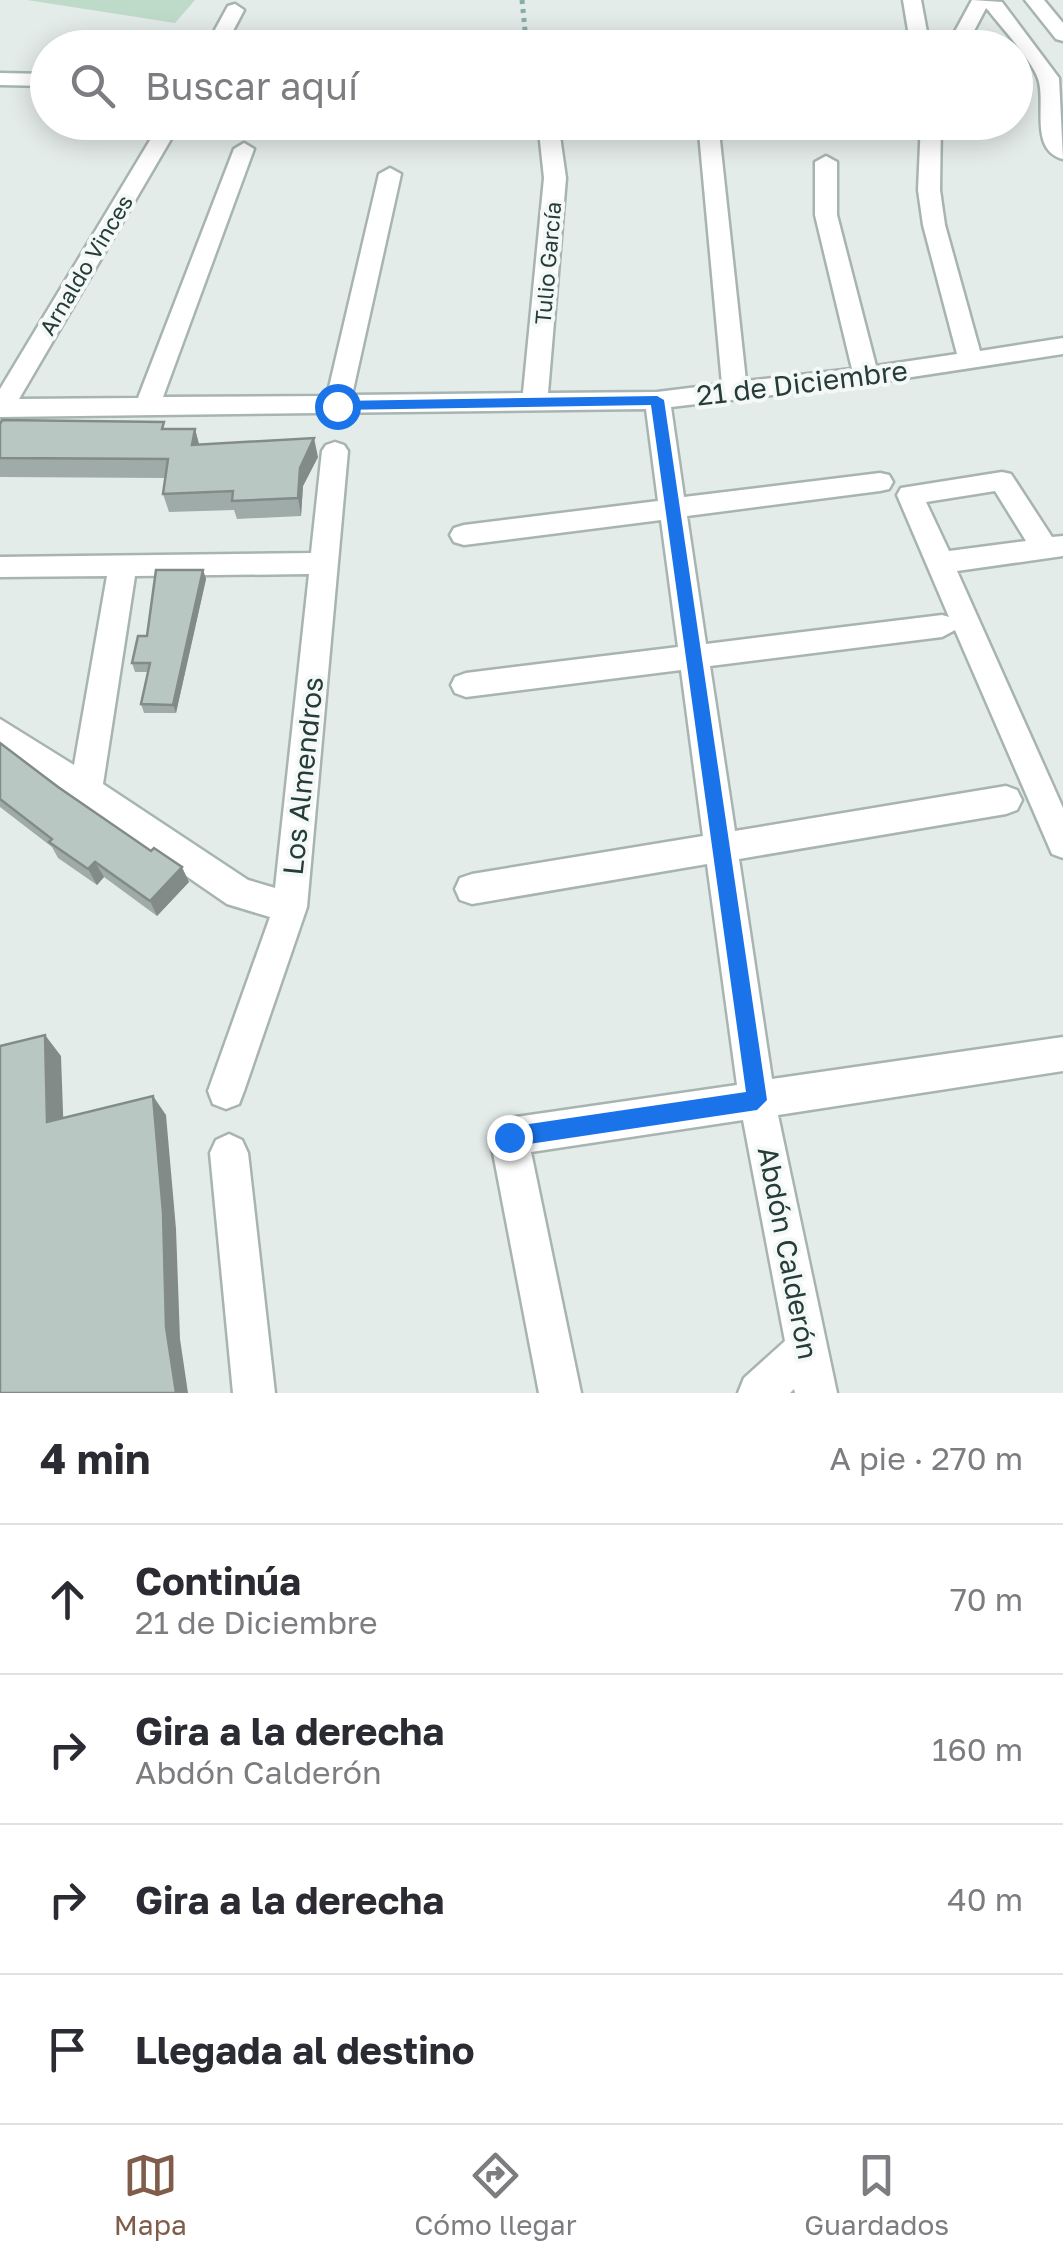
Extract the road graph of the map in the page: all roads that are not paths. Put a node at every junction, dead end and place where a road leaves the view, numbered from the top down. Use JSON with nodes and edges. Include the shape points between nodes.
{"nodes":[{"id":1,"x":912,"y":0,"type":"edge"},
{"id":2,"x":983,"y":0,"type":"edge"},
{"id":3,"x":1034,"y":0,"type":"edge"},
{"id":4,"x":234,"y":10,"type":"dead end"},
{"id":5,"x":223,"y":30,"type":"edge"},
{"id":6,"x":918,"y":30,"type":"edge"},
{"id":7,"x":966,"y":30,"type":"edge"},
{"id":8,"x":1013,"y":30,"type":"edge"},
{"id":9,"x":1063,"y":35,"type":"edge"},
{"id":10,"x":1033,"y":57,"type":"edge"},
{"id":11,"x":0,"y":78,"type":"edge"},
{"id":12,"x":30,"y":79,"type":"edge"},
{"id":13,"x":161,"y":140,"type":"edge"},
{"id":14,"x":550,"y":140,"type":"edge"},
{"id":15,"x":710,"y":140,"type":"edge"},
{"id":16,"x":930,"y":140,"type":"edge"},
{"id":17,"x":244,"y":148,"type":"dead end"},
{"id":18,"x":1063,"y":154,"type":"edge"},
{"id":19,"x":826,"y":162,"type":"dead end"},
{"id":20,"x":390,"y":174,"type":"dead end"},
{"id":21,"x":1063,"y":346,"type":"edge"},
{"id":22,"x":971,"y":361,"type":"junction"},
{"id":23,"x":866,"y":376,"type":"junction"},
{"id":24,"x":735,"y":394,"type":"junction"},
{"id":25,"x":657,"y":400,"type":"junction"},
{"id":26,"x":536,"y":404,"type":"junction"},
{"id":27,"x":337,"y":406,"type":"junction"},
{"id":28,"x":147,"y":407,"type":"junction"},
{"id":29,"x":0,"y":408,"type":"edge"},
{"id":30,"x":335,"y":451,"type":"dead end"},
{"id":31,"x":880,"y":482,"type":"dead end"},
{"id":32,"x":673,"y":509,"type":"junction"},
{"id":33,"x":464,"y":535,"type":"dead end"},
{"id":34,"x":1054,"y":548,"type":"edge"},
{"id":35,"x":324,"y":563,"type":"junction"},
{"id":36,"x":940,"y":563,"type":"junction"},
{"id":37,"x":123,"y":565,"type":"junction"},
{"id":38,"x":0,"y":567,"type":"edge"},
{"id":39,"x":942,"y":626,"type":"dead end"},
{"id":40,"x":694,"y":657,"type":"junction"},
{"id":41,"x":466,"y":685,"type":"dead end"},
{"id":42,"x":0,"y":732,"type":"edge"},
{"id":43,"x":86,"y":790,"type":"junction"},
{"id":44,"x":1006,"y":800,"type":"dead end"},
{"id":45,"x":1063,"y":844,"type":"edge"},
{"id":46,"x":722,"y":848,"type":"junction"},
{"id":47,"x":472,"y":889,"type":"dead end"},
{"id":48,"x":290,"y":907,"type":"junction"},
{"id":49,"x":1063,"y":1054,"type":"edge"},
{"id":50,"x":226,"y":1091,"type":"dead end"},
{"id":51,"x":757,"y":1100,"type":"junction"},
{"id":52,"x":229,"y":1153,"type":"dead end"},
{"id":53,"x":806,"y":1349,"type":"junction"},
{"id":54,"x":254,"y":1393,"type":"edge"},
{"id":55,"x":560,"y":1393,"type":"edge"},
{"id":56,"x":758,"y":1393,"type":"edge"},
{"id":57,"x":816,"y":1393,"type":"edge"}],
"edges":[{"from":1,"to":6,"type":"street"},
{"from":2,"to":7,"type":"street"},
{"from":2,"to":8,"type":"street"},
{"from":3,"to":9,"type":"street"},
{"from":4,"to":5,"type":"street"},
{"from":10,"to":18,"type":"street","via":[[1049,78],[1053,142]]},
{"from":11,"to":12,"type":"street"},
{"from":13,"to":29,"type":"street","name":"Arnaldo Vinces"},
{"from":14,"to":26,"type":"street","name":"Tulio García","via":[[555,178]]},
{"from":15,"to":24,"type":"street"},
{"from":16,"to":22,"type":"street","via":[[934,225]]},
{"from":17,"to":28,"type":"street"},
{"from":19,"to":23,"type":"street","via":[[826,215]]},
{"from":20,"to":27,"type":"street"},
{"from":21,"to":22,"type":"street","name":"21 de Diciembre"},
{"from":22,"to":23,"type":"street","name":"21 de Diciembre"},
{"from":23,"to":24,"type":"street","name":"21 de Diciembre"},
{"from":24,"to":25,"type":"street","name":"21 de Diciembre"},
{"from":25,"to":26,"type":"street","name":"21 de Diciembre"},
{"from":25,"to":32,"type":"street","name":"Abdón Calderón"},
{"from":26,"to":27,"type":"street","name":"21 de Diciembre"},
{"from":27,"to":28,"type":"street","name":"21 de Diciembre"},
{"from":28,"to":29,"type":"street","name":"21 de Diciembre"},
{"from":30,"to":35,"type":"street","name":"Los Almendros"},
{"from":31,"to":32,"type":"street"},
{"from":32,"to":33,"type":"street"},
{"from":32,"to":40,"type":"street","name":"Abdón Calderón"},
{"from":34,"to":36,"type":"street"},
{"from":34,"to":36,"type":"street","via":[[1002,481],[910,495]]},
{"from":35,"to":37,"type":"street"},
{"from":35,"to":48,"type":"street","name":"Los Almendros"},
{"from":36,"to":45,"type":"street"},
{"from":37,"to":38,"type":"street"},
{"from":37,"to":43,"type":"street"},
{"from":39,"to":40,"type":"street"},
{"from":40,"to":41,"type":"street"},
{"from":40,"to":46,"type":"street","name":"Abdón Calderón"},
{"from":42,"to":43,"type":"street"},
{"from":43,"to":48,"type":"street","via":[[239,892]]},
{"from":44,"to":46,"type":"street"},
{"from":46,"to":47,"type":"street"},
{"from":46,"to":51,"type":"street","name":"Abdón Calderón"},
{"from":48,"to":50,"type":"street","name":"Los Almendros"},
{"from":49,"to":51,"type":"street"},
{"from":51,"to":53,"type":"street","name":"Abdón Calderón"},
{"from":51,"to":55,"type":"street","via":[[509,1137]]},
{"from":52,"to":54,"type":"street"},
{"from":53,"to":56,"type":"street"},
{"from":53,"to":57,"type":"street","name":"Abdón Calderón"}]}
